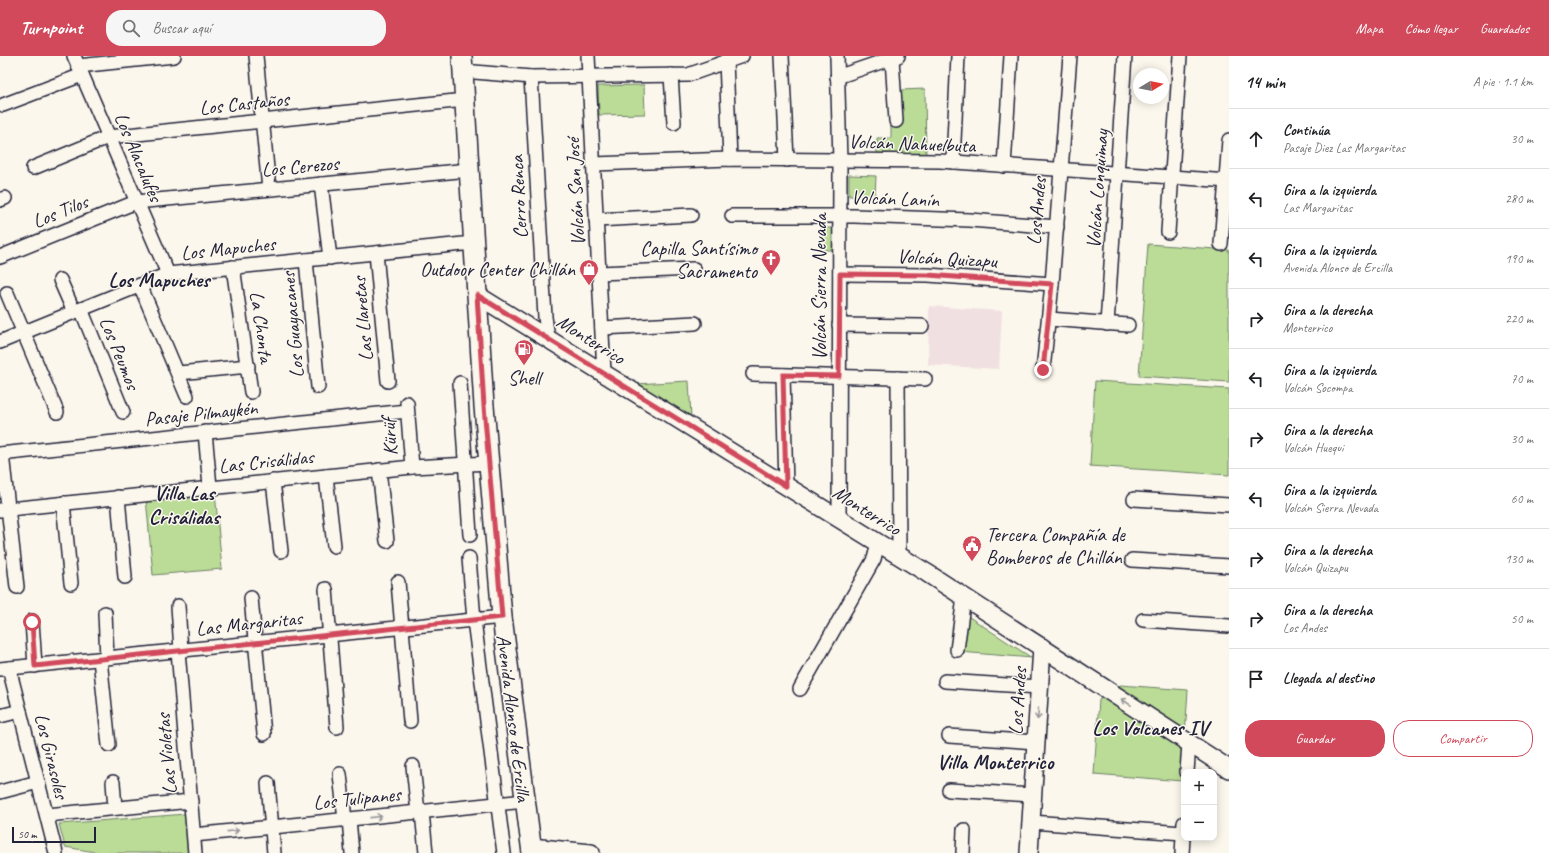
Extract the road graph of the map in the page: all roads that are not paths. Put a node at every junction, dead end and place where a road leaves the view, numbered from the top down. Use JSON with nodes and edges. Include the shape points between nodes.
{"nodes":[{"id":1,"x":174,"y":56,"type":"edge"},
{"id":2,"x":256,"y":56,"type":"edge"},
{"id":3,"x":588,"y":56,"type":"edge"},
{"id":4,"x":742,"y":56,"type":"edge"},
{"id":5,"x":782,"y":56,"type":"edge"},
{"id":6,"x":836,"y":56,"type":"edge"},
{"id":7,"x":958,"y":56,"type":"edge"},
{"id":8,"x":1011,"y":56,"type":"edge"},
{"id":9,"x":1070,"y":56,"type":"edge"},
{"id":10,"x":1125,"y":56,"type":"edge"},
{"id":11,"x":1180,"y":56,"type":"edge"},
{"id":12,"x":895,"y":57,"type":"edge"},
{"id":13,"x":723,"y":60,"type":"edge"},
{"id":14,"x":462,"y":64,"type":"edge"},
{"id":15,"x":78,"y":65,"type":"edge"},
{"id":16,"x":671,"y":75,"type":"junction"},
{"id":17,"x":531,"y":76,"type":"junction"},
{"id":18,"x":589,"y":76,"type":"junction"},
{"id":19,"x":837,"y":77,"type":"junction"},
{"id":20,"x":465,"y":100,"type":"junction"},
{"id":21,"x":4,"y":105,"type":"dead end"},
{"id":22,"x":262,"y":121,"type":"junction"},
{"id":23,"x":896,"y":121,"type":"dead end"},
{"id":24,"x":674,"y":123,"type":"dead end"},
{"id":25,"x":108,"y":137,"type":"junction"},
{"id":26,"x":1229,"y":140,"type":"edge"},
{"id":27,"x":730,"y":159,"type":"junction"},
{"id":28,"x":787,"y":160,"type":"junction"},
{"id":29,"x":840,"y":161,"type":"junction"},
{"id":30,"x":953,"y":162,"type":"junction"},
{"id":31,"x":594,"y":164,"type":"junction"},
{"id":32,"x":1004,"y":166,"type":"junction"},
{"id":33,"x":33,"y":168,"type":"dead end"},
{"id":34,"x":469,"y":170,"type":"junction"},
{"id":35,"x":1062,"y":171,"type":"junction"},
{"id":36,"x":1118,"y":174,"type":"junction"},
{"id":37,"x":1172,"y":178,"type":"junction"},
{"id":38,"x":1228,"y":181,"type":"edge"},
{"id":39,"x":321,"y":184,"type":"junction"},
{"id":40,"x":268,"y":189,"type":"junction"},
{"id":41,"x":136,"y":202,"type":"junction"},
{"id":42,"x":691,"y":215,"type":"dead end"},
{"id":43,"x":732,"y":216,"type":"dead end"},
{"id":44,"x":840,"y":216,"type":"junction"},
{"id":45,"x":596,"y":220,"type":"junction"},
{"id":46,"x":1056,"y":227,"type":"junction"},
{"id":47,"x":1168,"y":232,"type":"dead end"},
{"id":48,"x":474,"y":243,"type":"junction"},
{"id":49,"x":1221,"y":244,"type":"dead end"},
{"id":50,"x":376,"y":253,"type":"junction"},
{"id":51,"x":0,"y":257,"type":"edge"},
{"id":52,"x":330,"y":258,"type":"junction"},
{"id":53,"x":306,"y":260,"type":"junction"},
{"id":54,"x":233,"y":267,"type":"junction"},
{"id":55,"x":694,"y":269,"type":"dead end"},
{"id":56,"x":599,"y":273,"type":"junction"},
{"id":57,"x":168,"y":274,"type":"junction"},
{"id":58,"x":840,"y":274,"type":"junction"},
{"id":59,"x":60,"y":280,"type":"dead end"},
{"id":60,"x":1052,"y":284,"type":"junction"},
{"id":61,"x":140,"y":285,"type":"junction"},
{"id":62,"x":7,"y":293,"type":"dead end"},
{"id":63,"x":477,"y":295,"type":"junction"},
{"id":64,"x":77,"y":311,"type":"junction"},
{"id":65,"x":1049,"y":319,"type":"junction"},
{"id":66,"x":695,"y":323,"type":"dead end"},
{"id":67,"x":1107,"y":324,"type":"junction"},
{"id":68,"x":839,"y":325,"type":"junction"},
{"id":69,"x":1128,"y":325,"type":"dead end"},
{"id":70,"x":922,"y":326,"type":"dead end"},
{"id":71,"x":602,"y":328,"type":"junction"},
{"id":72,"x":24,"y":333,"type":"junction"},
{"id":73,"x":548,"y":338,"type":"junction"},
{"id":74,"x":0,"y":342,"type":"edge"},
{"id":75,"x":248,"y":366,"type":"junction"},
{"id":76,"x":1043,"y":370,"type":"dead end"},
{"id":77,"x":179,"y":373,"type":"junction"},
{"id":78,"x":604,"y":373,"type":"junction"},
{"id":79,"x":753,"y":374,"type":"dead end"},
{"id":80,"x":783,"y":375,"type":"junction"},
{"id":81,"x":839,"y":376,"type":"junction"},
{"id":82,"x":898,"y":378,"type":"junction"},
{"id":83,"x":926,"y":379,"type":"dead end"},
{"id":84,"x":388,"y":381,"type":"dead end"},
{"id":85,"x":460,"y":383,"type":"dead end"},
{"id":86,"x":318,"y":387,"type":"dead end"},
{"id":87,"x":251,"y":392,"type":"dead end"},
{"id":88,"x":187,"y":396,"type":"dead end"},
{"id":89,"x":407,"y":407,"type":"joint"},
{"id":90,"x":57,"y":412,"type":"dead end"},
{"id":91,"x":122,"y":412,"type":"dead end"},
{"id":92,"x":205,"y":432,"type":"junction"},
{"id":93,"x":1,"y":454,"type":"edge"},
{"id":94,"x":489,"y":463,"type":"junction"},
{"id":95,"x":465,"y":464,"type":"junction"},
{"id":96,"x":412,"y":467,"type":"junction"},
{"id":97,"x":379,"y":470,"type":"junction"},
{"id":98,"x":326,"y":476,"type":"junction"},
{"id":99,"x":273,"y":481,"type":"junction"},
{"id":100,"x":786,"y":486,"type":"junction"},
{"id":101,"x":210,"y":487,"type":"junction"},
{"id":102,"x":118,"y":497,"type":"junction"},
{"id":103,"x":1134,"y":499,"type":"dead end"},
{"id":104,"x":63,"y":503,"type":"junction"},
{"id":105,"x":1229,"y":505,"type":"edge"},
{"id":106,"x":4,"y":509,"type":"edge"},
{"id":107,"x":838,"y":518,"type":"junction"},
{"id":108,"x":470,"y":535,"type":"dead end"},
{"id":109,"x":387,"y":541,"type":"dead end"},
{"id":110,"x":878,"y":543,"type":"junction"},
{"id":111,"x":334,"y":546,"type":"dead end"},
{"id":112,"x":281,"y":551,"type":"dead end"},
{"id":113,"x":899,"y":556,"type":"junction"},
{"id":114,"x":469,"y":558,"type":"dead end"},
{"id":115,"x":1132,"y":560,"type":"dead end"},
{"id":116,"x":1229,"y":566,"type":"edge"},
{"id":117,"x":125,"y":577,"type":"dead end"},
{"id":118,"x":398,"y":582,"type":"dead end"},
{"id":119,"x":71,"y":583,"type":"dead end"},
{"id":120,"x":17,"y":587,"type":"dead end"},
{"id":121,"x":326,"y":589,"type":"dead end"},
{"id":122,"x":964,"y":597,"type":"junction"},
{"id":123,"x":252,"y":598,"type":"dead end"},
{"id":124,"x":178,"y":606,"type":"dead end"},
{"id":125,"x":105,"y":613,"type":"dead end"},
{"id":126,"x":502,"y":617,"type":"junction"},
{"id":127,"x":474,"y":620,"type":"junction"},
{"id":128,"x":1143,"y":620,"type":"dead end"},
{"id":129,"x":32,"y":622,"type":"dead end"},
{"id":130,"x":1229,"y":626,"type":"edge"},
{"id":131,"x":402,"y":627,"type":"junction"},
{"id":132,"x":329,"y":635,"type":"junction"},
{"id":133,"x":256,"y":642,"type":"junction"},
{"id":134,"x":1042,"y":647,"type":"junction"},
{"id":135,"x":179,"y":650,"type":"junction"},
{"id":136,"x":956,"y":650,"type":"dead end"},
{"id":137,"x":104,"y":658,"type":"junction"},
{"id":138,"x":35,"y":666,"type":"junction"},
{"id":139,"x":5,"y":669,"type":"edge"},
{"id":140,"x":945,"y":681,"type":"dead end"},
{"id":141,"x":1040,"y":688,"type":"junction"},
{"id":142,"x":800,"y":689,"type":"dead end"},
{"id":143,"x":20,"y":711,"type":"junction"},
{"id":144,"x":0,"y":716,"type":"edge"},
{"id":145,"x":410,"y":721,"type":"dead end"},
{"id":146,"x":337,"y":727,"type":"dead end"},
{"id":147,"x":264,"y":734,"type":"dead end"},
{"id":148,"x":949,"y":736,"type":"dead end"},
{"id":149,"x":1036,"y":742,"type":"junction"},
{"id":150,"x":1189,"y":743,"type":"junction"},
{"id":151,"x":109,"y":745,"type":"dead end"},
{"id":152,"x":413,"y":766,"type":"dead end"},
{"id":153,"x":1187,"y":769,"type":"edge"},
{"id":154,"x":1229,"y":769,"type":"edge"},
{"id":155,"x":340,"y":774,"type":"dead end"},
{"id":156,"x":38,"y":782,"type":"junction"},
{"id":157,"x":113,"y":782,"type":"dead end"},
{"id":158,"x":268,"y":783,"type":"dead end"},
{"id":159,"x":949,"y":790,"type":"dead end"},
{"id":160,"x":0,"y":792,"type":"edge"},
{"id":161,"x":1033,"y":795,"type":"junction"},
{"id":162,"x":191,"y":801,"type":"junction"},
{"id":163,"x":525,"y":801,"type":"junction"},
{"id":164,"x":498,"y":804,"type":"junction"},
{"id":165,"x":115,"y":808,"type":"junction"},
{"id":166,"x":420,"y":812,"type":"junction"},
{"id":167,"x":46,"y":815,"type":"junction"},
{"id":168,"x":347,"y":820,"type":"junction"},
{"id":169,"x":1031,"y":822,"type":"junction"},
{"id":170,"x":272,"y":827,"type":"junction"},
{"id":171,"x":1181,"y":828,"type":"edge"},
{"id":172,"x":964,"y":830,"type":"dead end"},
{"id":173,"x":194,"y":835,"type":"junction"},
{"id":174,"x":1183,"y":841,"type":"edge"},
{"id":175,"x":532,"y":850,"type":"edge"},
{"id":176,"x":56,"y":853,"type":"edge"},
{"id":177,"x":195,"y":853,"type":"edge"},
{"id":178,"x":274,"y":853,"type":"edge"},
{"id":179,"x":352,"y":853,"type":"edge"},
{"id":180,"x":426,"y":853,"type":"edge"},
{"id":181,"x":504,"y":853,"type":"edge"},
{"id":182,"x":591,"y":853,"type":"edge"},
{"id":183,"x":963,"y":853,"type":"edge"},
{"id":184,"x":1029,"y":853,"type":"edge"},
{"id":185,"x":1182,"y":853,"type":"edge"}],
"edges":[{"from":1,"to":15,"type":"street"},
{"from":2,"to":22,"type":"street"},
{"from":3,"to":18,"type":"street","name":"Volcán San José"},
{"from":4,"to":13,"type":"street"},
{"from":5,"to":28,"type":"street"},
{"from":6,"to":19,"type":"street","name":"Volcán Sierra Nevada"},
{"from":7,"to":30,"type":"street"},
{"from":8,"to":32,"type":"street"},
{"from":9,"to":35,"type":"street","name":"Los Andes"},
{"from":10,"to":36,"type":"street","name":"Volcán Lonquimay"},
{"from":11,"to":37,"type":"street"},
{"from":12,"to":19,"type":"street"},
{"from":12,"to":23,"type":"street"},
{"from":13,"to":16,"type":"street","via":[[688,75]]},
{"from":13,"to":27,"type":"street"},
{"from":14,"to":17,"type":"street"},
{"from":14,"to":20,"type":"main road","name":"Avenida Alonso de Ercilla"},
{"from":15,"to":21,"type":"street"},
{"from":15,"to":25,"type":"street","name":"Los Alacalufes"},
{"from":16,"to":18,"type":"street"},
{"from":16,"to":24,"type":"street"},
{"from":17,"to":18,"type":"street"},
{"from":17,"to":73,"type":"street","name":"Cerro Renca","via":[[544,309]]},
{"from":18,"to":31,"type":"street","name":"Volcán San José"},
{"from":19,"to":29,"type":"street","name":"Volcán Sierra Nevada"},
{"from":20,"to":22,"type":"street","name":"Los Castaños"},
{"from":20,"to":34,"type":"main road","name":"Avenida Alonso de Ercilla"},
{"from":22,"to":25,"type":"street","name":"Los Castaños"},
{"from":22,"to":40,"type":"street"},
{"from":25,"to":33,"type":"street","name":"Los Castaños"},
{"from":25,"to":41,"type":"street","name":"Los Alacalufes"},
{"from":26,"to":38,"type":"street"},
{"from":27,"to":28,"type":"street","name":"Volcán Nahuelbuta"},
{"from":27,"to":31,"type":"street","name":"Volcán Nahuelbuta"},
{"from":28,"to":29,"type":"street","name":"Volcán Nahuelbuta"},
{"from":29,"to":30,"type":"street","name":"Volcán Nahuelbuta"},
{"from":29,"to":44,"type":"street","name":"Volcán Sierra Nevada"},
{"from":30,"to":32,"type":"street","name":"Volcán Nahuelbuta"},
{"from":31,"to":45,"type":"street","name":"Volcán San José"},
{"from":32,"to":35,"type":"street","name":"Volcán Nahuelbuta"},
{"from":34,"to":39,"type":"street","name":"Los Cerezos"},
{"from":34,"to":48,"type":"main road","name":"Avenida Alonso de Ercilla"},
{"from":35,"to":36,"type":"street","name":"Volcán Nahuelbuta"},
{"from":35,"to":46,"type":"street","name":"Los Andes"},
{"from":36,"to":37,"type":"street","name":"Volcán Nahuelbuta"},
{"from":36,"to":67,"type":"street","name":"Volcán Lonquimay"},
{"from":37,"to":38,"type":"street","name":"Volcán Nahuelbuta"},
{"from":37,"to":47,"type":"street"},
{"from":38,"to":49,"type":"street"},
{"from":39,"to":40,"type":"street","name":"Los Cerezos"},
{"from":39,"to":52,"type":"street"},
{"from":40,"to":41,"type":"street","name":"Los Cerezos"},
{"from":41,"to":51,"type":"street","name":"Los Tilos"},
{"from":41,"to":57,"type":"street","name":"Los Alacalufes"},
{"from":42,"to":45,"type":"street"},
{"from":43,"to":44,"type":"street","name":"Volcán Lanín"},
{"from":44,"to":46,"type":"street","name":"Volcán Lanín","via":[[970,220]]},
{"from":44,"to":58,"type":"street","name":"Volcán Sierra Nevada"},
{"from":45,"to":56,"type":"street","name":"Volcán San José"},
{"from":46,"to":60,"type":"street","name":"Los Andes"},
{"from":48,"to":50,"type":"street","name":"Los Mapuches"},
{"from":48,"to":63,"type":"main road","name":"Avenida Alonso de Ercilla"},
{"from":50,"to":52,"type":"street","name":"Los Mapuches"},
{"from":50,"to":84,"type":"street","name":"Las Llaretas"},
{"from":52,"to":53,"type":"street","name":"Los Mapuches"},
{"from":53,"to":54,"type":"street","name":"Los Mapuches"},
{"from":53,"to":86,"type":"street","name":"Los Guayacanes"},
{"from":54,"to":57,"type":"street","name":"Los Mapuches"},
{"from":54,"to":75,"type":"street","name":"La Chonta"},
{"from":55,"to":56,"type":"street"},
{"from":56,"to":71,"type":"street","name":"Volcán San José"},
{"from":57,"to":61,"type":"street","name":"Los Mapuches"},
{"from":58,"to":60,"type":"street","name":"Volcán Quizapu","via":[[928,275]]},
{"from":58,"to":68,"type":"street","name":"Volcán Sierra Nevada"},
{"from":59,"to":64,"type":"street","name":"Los Peumos"},
{"from":60,"to":65,"type":"street","name":"Los Andes"},
{"from":61,"to":64,"type":"street","name":"Los Mapuches"},
{"from":61,"to":77,"type":"street"},
{"from":62,"to":72,"type":"street"},
{"from":63,"to":73,"type":"street","name":"Monterrico"},
{"from":63,"to":94,"type":"main road","name":"Avenida Alonso de Ercilla"},
{"from":64,"to":72,"type":"street","name":"Los Mapuches"},
{"from":64,"to":91,"type":"street","name":"Los Peumos"},
{"from":65,"to":67,"type":"street"},
{"from":65,"to":76,"type":"street","name":"Los Andes"},
{"from":66,"to":71,"type":"street"},
{"from":67,"to":69,"type":"street"},
{"from":68,"to":70,"type":"street"},
{"from":68,"to":81,"type":"street","name":"Volcán Sierra Nevada"},
{"from":71,"to":78,"type":"street","name":"Volcán San José"},
{"from":72,"to":74,"type":"street","name":"Los Mapuches"},
{"from":72,"to":90,"type":"street"},
{"from":73,"to":78,"type":"street","name":"Monterrico"},
{"from":75,"to":77,"type":"street"},
{"from":75,"to":87,"type":"street","name":"La Chonta"},
{"from":77,"to":88,"type":"street"},
{"from":78,"to":100,"type":"street","name":"Monterrico"},
{"from":79,"to":80,"type":"street"},
{"from":80,"to":81,"type":"street"},
{"from":80,"to":100,"type":"street"},
{"from":81,"to":82,"type":"street"},
{"from":81,"to":107,"type":"street","name":"Volcán Sierra Nevada"},
{"from":82,"to":83,"type":"street"},
{"from":82,"to":113,"type":"street"},
{"from":85,"to":95,"type":"street"},
{"from":89,"to":92,"type":"street","name":"Pasaje Pilmaykén"},
{"from":89,"to":96,"type":"street","name":"Kürüf"},
{"from":92,"to":93,"type":"street","name":"Pasaje Pilmaykén"},
{"from":92,"to":101,"type":"street"},
{"from":93,"to":106,"type":"street"},
{"from":94,"to":95,"type":"street","name":"Las Crisálidas"},
{"from":94,"to":126,"type":"main road","name":"Avenida Alonso de Ercilla"},
{"from":95,"to":96,"type":"street","name":"Las Crisálidas"},
{"from":95,"to":108,"type":"street"},
{"from":96,"to":97,"type":"street","name":"Las Crisálidas"},
{"from":97,"to":98,"type":"street","name":"Las Crisálidas"},
{"from":97,"to":109,"type":"street"},
{"from":98,"to":99,"type":"street","name":"Las Crisálidas"},
{"from":98,"to":111,"type":"street"},
{"from":99,"to":101,"type":"street","name":"Las Crisálidas"},
{"from":99,"to":112,"type":"street"},
{"from":100,"to":107,"type":"street","name":"Monterrico"},
{"from":101,"to":102,"type":"street","name":"Las Crisálidas"},
{"from":102,"to":104,"type":"street","name":"Las Crisálidas"},
{"from":102,"to":117,"type":"street"},
{"from":103,"to":105,"type":"street"},
{"from":104,"to":106,"type":"street","name":"Las Crisálidas"},
{"from":104,"to":119,"type":"street"},
{"from":106,"to":120,"type":"street"},
{"from":107,"to":110,"type":"street","name":"Monterrico"},
{"from":110,"to":113,"type":"street","name":"Monterrico"},
{"from":110,"to":142,"type":"street","via":[[874,559]]},
{"from":113,"to":122,"type":"street","name":"Monterrico"},
{"from":114,"to":127,"type":"street"},
{"from":115,"to":116,"type":"street"},
{"from":118,"to":131,"type":"street"},
{"from":121,"to":132,"type":"street"},
{"from":122,"to":134,"type":"street","name":"Monterrico"},
{"from":122,"to":136,"type":"street"},
{"from":123,"to":133,"type":"street"},
{"from":124,"to":135,"type":"street","name":"Las Violetas"},
{"from":125,"to":137,"type":"street"},
{"from":126,"to":127,"type":"street","name":"Las Margaritas"},
{"from":126,"to":163,"type":"main road","name":"Avenida Alonso de Ercilla"},
{"from":127,"to":131,"type":"street","name":"Las Margaritas"},
{"from":127,"to":164,"type":"street"},
{"from":128,"to":130,"type":"street"},
{"from":129,"to":138,"type":"street"},
{"from":131,"to":132,"type":"street","name":"Las Margaritas"},
{"from":131,"to":145,"type":"street"},
{"from":132,"to":133,"type":"street","name":"Las Margaritas"},
{"from":132,"to":146,"type":"street"},
{"from":133,"to":135,"type":"street","name":"Las Margaritas"},
{"from":133,"to":147,"type":"street"},
{"from":134,"to":141,"type":"street","name":"Los Andes"},
{"from":150,"to":134,"type":"street","name":"Monterrico","one_way":true},
{"from":135,"to":137,"type":"street","name":"Las Margaritas"},
{"from":135,"to":162,"type":"street","name":"Las Violetas"},
{"from":137,"to":138,"type":"street","name":"Las Margaritas"},
{"from":137,"to":151,"type":"street"},
{"from":138,"to":139,"type":"street","name":"Las Margaritas"},
{"from":139,"to":143,"type":"street","name":"Los Girasoles"},
{"from":140,"to":141,"type":"street"},
{"from":141,"to":149,"type":"street","name":"Los Andes","one_way":true},
{"from":143,"to":144,"type":"street"},
{"from":143,"to":156,"type":"street","name":"Los Girasoles"},
{"from":148,"to":149,"type":"street"},
{"from":149,"to":161,"type":"street","name":"Los Andes"},
{"from":150,"to":153,"type":"street"},
{"from":150,"to":154,"type":"street","name":"Monterrico"},
{"from":152,"to":166,"type":"street"},
{"from":155,"to":168,"type":"street"},
{"from":156,"to":160,"type":"street"},
{"from":156,"to":167,"type":"street","name":"Los Girasoles"},
{"from":157,"to":165,"type":"street"},
{"from":158,"to":170,"type":"street"},
{"from":159,"to":161,"type":"street"},
{"from":161,"to":169,"type":"street","name":"Los Andes"},
{"from":162,"to":165,"type":"street"},
{"from":162,"to":173,"type":"street","name":"Las Violetas"},
{"from":163,"to":164,"type":"street","name":"Los Tulipanes"},
{"from":163,"to":175,"type":"main road","name":"Avenida Alonso de Ercilla"},
{"from":164,"to":166,"type":"street","name":"Los Tulipanes"},
{"from":164,"to":181,"type":"street"},
{"from":165,"to":167,"type":"street"},
{"from":168,"to":166,"type":"street","name":"Los Tulipanes","one_way":true},
{"from":166,"to":180,"type":"street"},
{"from":167,"to":176,"type":"street","name":"Los Girasoles"},
{"from":168,"to":170,"type":"street","name":"Los Tulipanes"},
{"from":168,"to":179,"type":"street"},
{"from":169,"to":171,"type":"street"},
{"from":169,"to":184,"type":"street","name":"Los Andes"},
{"from":173,"to":170,"type":"street","name":"Los Tulipanes","one_way":true},
{"from":170,"to":178,"type":"street"},
{"from":172,"to":183,"type":"street"},
{"from":173,"to":177,"type":"street","name":"Las Violetas"},
{"from":174,"to":185,"type":"street"},
{"from":175,"to":182,"type":"street"}]}
